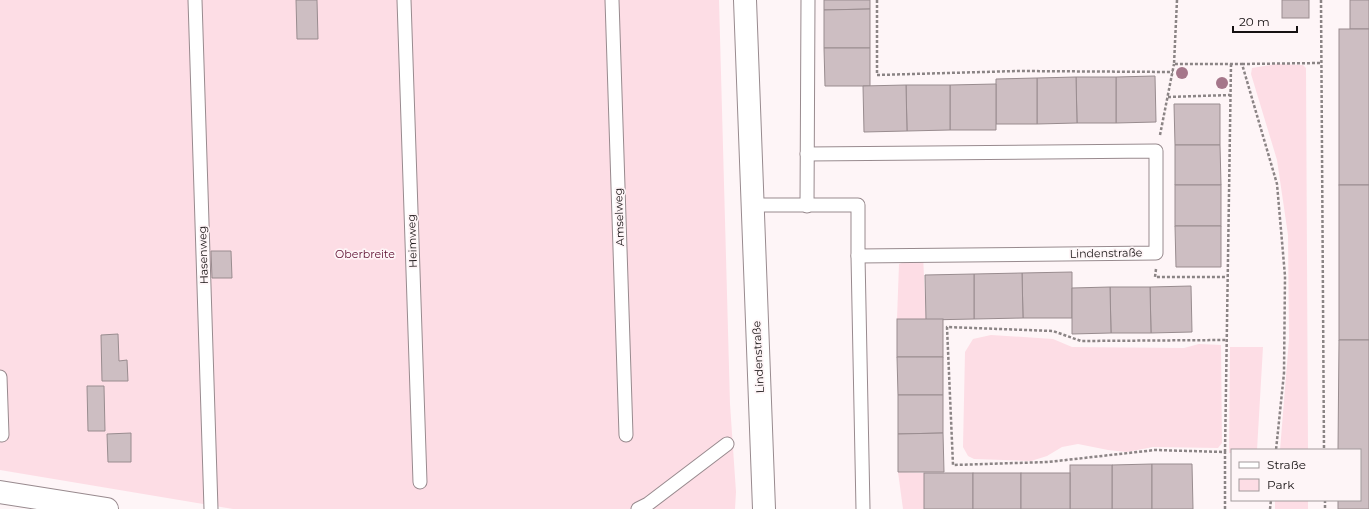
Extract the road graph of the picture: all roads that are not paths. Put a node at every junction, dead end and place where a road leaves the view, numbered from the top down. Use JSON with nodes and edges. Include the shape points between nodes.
{"nodes":[{"id":1,"x":195,"y":0,"type":"edge"},
{"id":2,"x":404,"y":0,"type":"edge"},
{"id":3,"x":612,"y":0,"type":"edge"},
{"id":4,"x":745,"y":0,"type":"edge"},
{"id":5,"x":808,"y":0,"type":"edge"},
{"id":6,"x":807,"y":154,"type":"junction"},
{"id":7,"x":751,"y":205,"type":"junction"},
{"id":8,"x":807,"y":206,"type":"junction"},
{"id":9,"x":858,"y":256,"type":"junction"},
{"id":10,"x":0,"y":377,"type":"edge"},
{"id":11,"x":2,"y":435,"type":"dead end"},
{"id":12,"x":626,"y":435,"type":"dead end"},
{"id":13,"x":727,"y":444,"type":"dead end"},
{"id":14,"x":420,"y":482,"type":"dead end"},
{"id":15,"x":0,"y":492,"type":"edge"},
{"id":16,"x":107,"y":509,"type":"edge"},
{"id":17,"x":211,"y":509,"type":"edge"},
{"id":18,"x":638,"y":509,"type":"edge"},
{"id":19,"x":764,"y":509,"type":"edge"},
{"id":20,"x":863,"y":509,"type":"edge"}],
"edges":[{"from":1,"to":17,"type":"lane","name":"Hasenweg"},
{"from":2,"to":14,"type":"lane","name":"Heimweg"},
{"from":3,"to":12,"type":"lane","name":"Amselweg"},
{"from":4,"to":7,"type":"street","name":"Lindenstraße"},
{"from":5,"to":6,"type":"lane"},
{"from":6,"to":8,"type":"lane"},
{"from":6,"to":9,"type":"lane","name":"Lindenstraße","via":[[1156,152],[1156,253]]},
{"from":7,"to":8,"type":"lane"},
{"from":7,"to":19,"type":"street","name":"Lindenstraße"},
{"from":8,"to":9,"type":"lane","via":[[858,205]]},
{"from":9,"to":20,"type":"lane"},
{"from":10,"to":11,"type":"lane"},
{"from":13,"to":18,"type":"lane"},
{"from":15,"to":16,"type":"street"}]}
